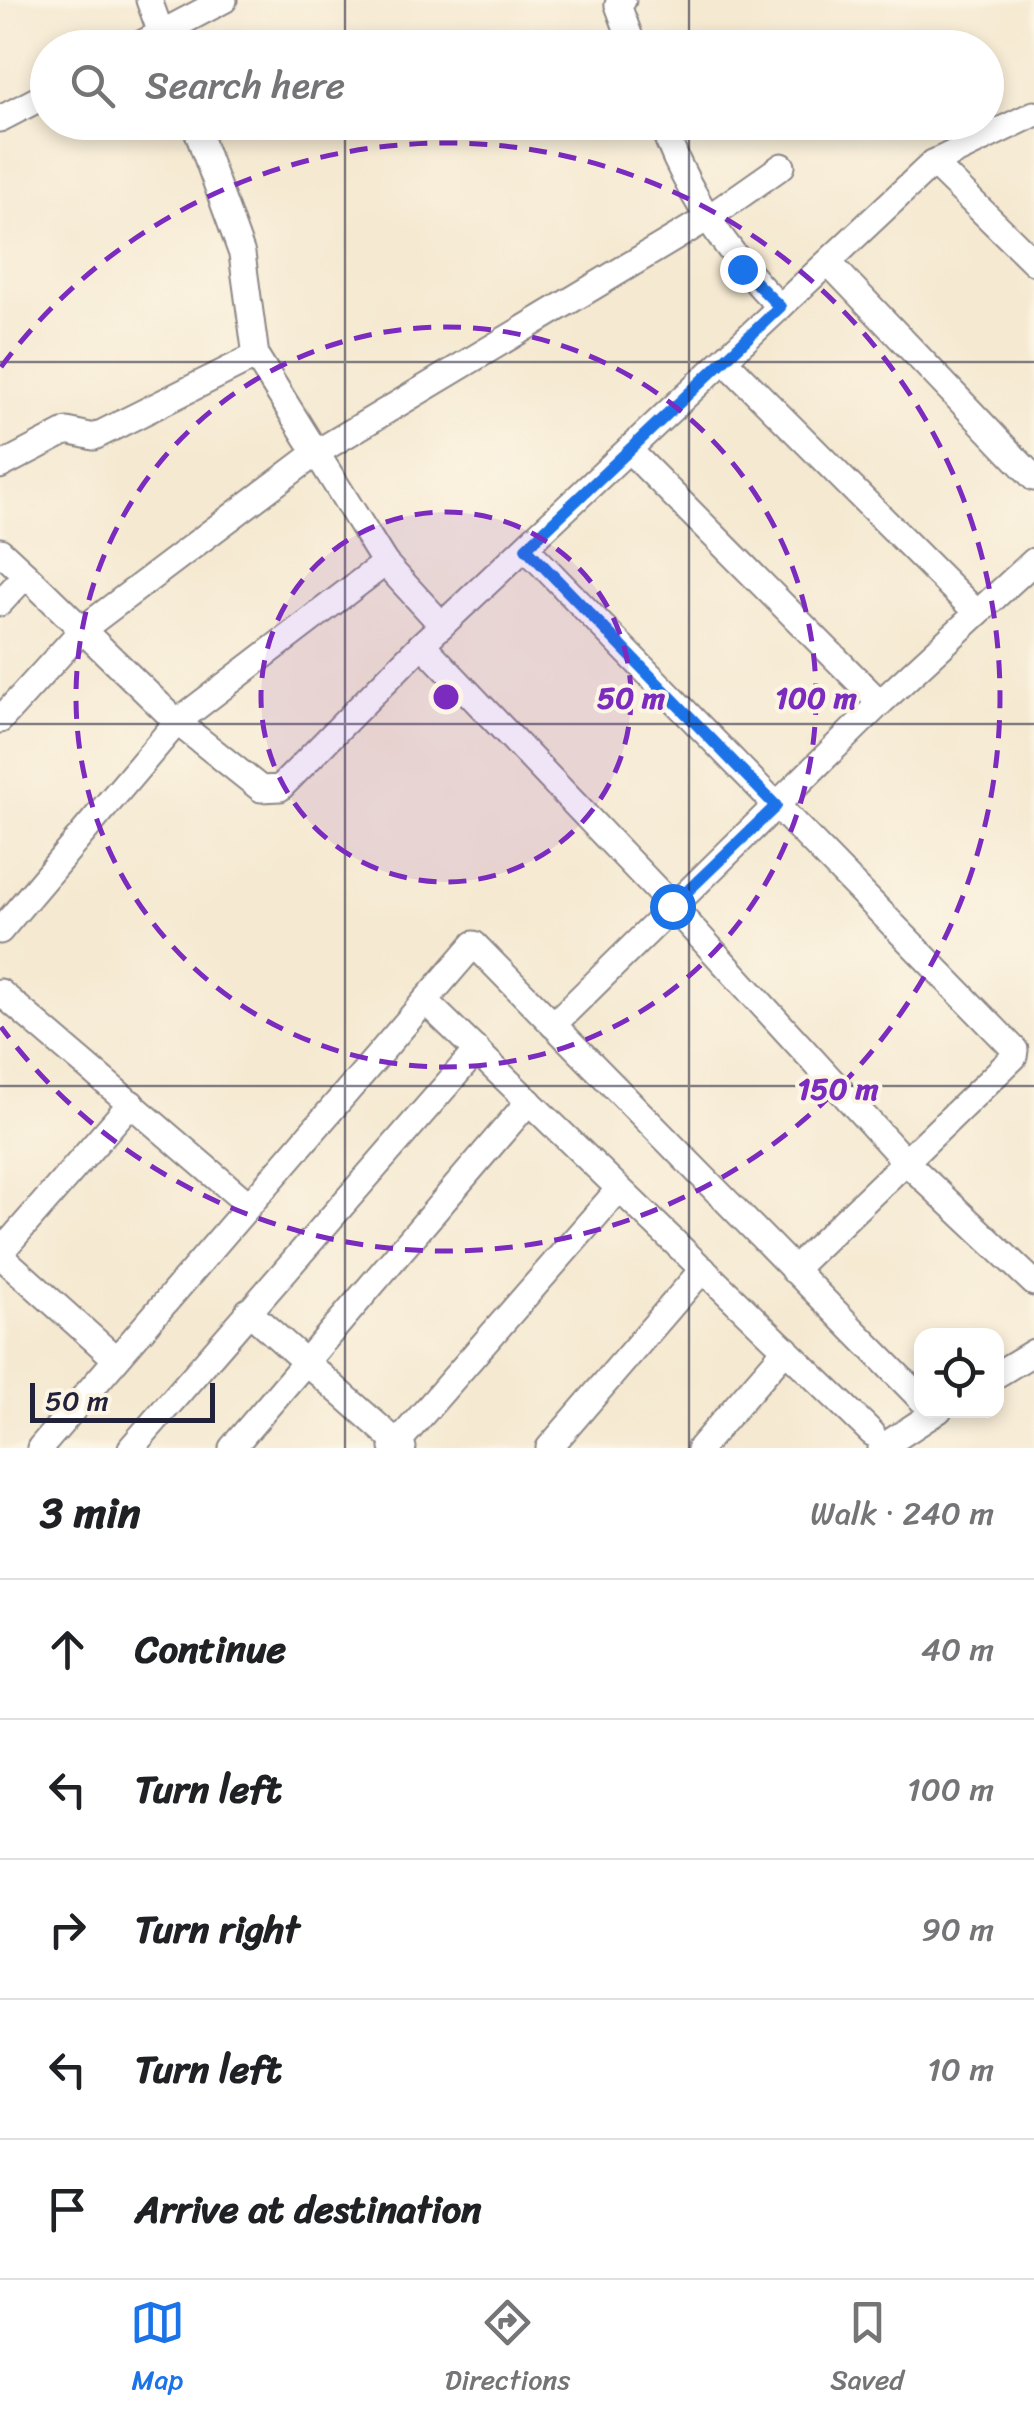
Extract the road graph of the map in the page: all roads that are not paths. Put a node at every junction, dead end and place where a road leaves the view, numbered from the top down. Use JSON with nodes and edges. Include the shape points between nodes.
{"nodes":[{"id":1,"x":149,"y":0,"type":"edge"},
{"id":2,"x":224,"y":0,"type":"edge"},
{"id":3,"x":623,"y":0,"type":"edge"},
{"id":4,"x":160,"y":30,"type":"edge"},
{"id":5,"x":179,"y":30,"type":"edge"},
{"id":6,"x":627,"y":30,"type":"edge"},
{"id":7,"x":30,"y":103,"type":"edge"},
{"id":8,"x":1034,"y":114,"type":"edge"},
{"id":9,"x":0,"y":119,"type":"edge"},
{"id":10,"x":1004,"y":129,"type":"edge"},
{"id":11,"x":201,"y":140,"type":"edge"},
{"id":12,"x":668,"y":140,"type":"edge"},
{"id":13,"x":980,"y":140,"type":"edge"},
{"id":14,"x":933,"y":163,"type":"junction"},
{"id":15,"x":782,"y":166,"type":"dead end"},
{"id":16,"x":708,"y":218,"type":"junction"},
{"id":17,"x":1034,"y":262,"type":"edge"},
{"id":18,"x":829,"y":263,"type":"junction"},
{"id":19,"x":780,"y":307,"type":"junction"},
{"id":20,"x":256,"y":356,"type":"junction"},
{"id":21,"x":726,"y":362,"type":"junction"},
{"id":22,"x":630,"y":451,"type":"junction"},
{"id":23,"x":316,"y":453,"type":"junction"},
{"id":24,"x":0,"y":466,"type":"edge"},
{"id":25,"x":1034,"y":478,"type":"edge"},
{"id":26,"x":526,"y":548,"type":"junction"},
{"id":27,"x":0,"y":551,"type":"edge"},
{"id":28,"x":1034,"y":561,"type":"edge"},
{"id":29,"x":384,"y":562,"type":"junction"},
{"id":30,"x":26,"y":575,"type":"junction"},
{"id":31,"x":0,"y":603,"type":"edge"},
{"id":32,"x":977,"y":613,"type":"junction"},
{"id":33,"x":442,"y":625,"type":"junction"},
{"id":34,"x":83,"y":630,"type":"junction"},
{"id":35,"x":422,"y":644,"type":"junction"},
{"id":36,"x":880,"y":703,"type":"junction"},
{"id":37,"x":0,"y":720,"type":"edge"},
{"id":38,"x":178,"y":722,"type":"junction"},
{"id":39,"x":776,"y":806,"type":"junction"},
{"id":40,"x":672,"y":906,"type":"junction"},
{"id":41,"x":0,"y":931,"type":"edge"},
{"id":42,"x":2,"y":997,"type":"edge"},
{"id":43,"x":425,"y":1000,"type":"junction"},
{"id":44,"x":553,"y":1026,"type":"junction"},
{"id":45,"x":477,"y":1050,"type":"junction"},
{"id":46,"x":529,"y":1101,"type":"junction"},
{"id":47,"x":131,"y":1104,"type":"junction"},
{"id":48,"x":905,"y":1161,"type":"junction"},
{"id":49,"x":620,"y":1189,"type":"junction"},
{"id":50,"x":248,"y":1204,"type":"junction"},
{"id":51,"x":0,"y":1254,"type":"edge"},
{"id":52,"x":703,"y":1270,"type":"junction"},
{"id":53,"x":792,"y":1270,"type":"junction"},
{"id":54,"x":1034,"y":1283,"type":"edge"},
{"id":55,"x":248,"y":1311,"type":"junction"},
{"id":56,"x":786,"y":1349,"type":"junction"},
{"id":57,"x":1034,"y":1352,"type":"edge"},
{"id":58,"x":116,"y":1359,"type":"junction"},
{"id":59,"x":306,"y":1364,"type":"junction"},
{"id":60,"x":1004,"y":1370,"type":"edge"},
{"id":61,"x":914,"y":1390,"type":"edge"},
{"id":62,"x":914,"y":1418,"type":"edge"},
{"id":63,"x":876,"y":1440,"type":"edge"},
{"id":64,"x":398,"y":1446,"type":"edge"},
{"id":65,"x":40,"y":1448,"type":"edge"},
{"id":66,"x":131,"y":1448,"type":"edge"},
{"id":67,"x":232,"y":1448,"type":"edge"},
{"id":68,"x":549,"y":1448,"type":"edge"},
{"id":69,"x":700,"y":1448,"type":"edge"}],
"edges":[{"from":1,"to":4,"type":"street"},
{"from":2,"to":5,"type":"street"},
{"from":3,"to":6,"type":"street","via":[[618,5]]},
{"from":7,"to":9,"type":"street"},
{"from":8,"to":10,"type":"street"},
{"from":11,"to":20,"type":"street","via":[[242,254]]},
{"from":12,"to":16,"type":"street","via":[[681,177]]},
{"from":13,"to":14,"type":"street"},
{"from":14,"to":17,"type":"street"},
{"from":14,"to":18,"type":"street"},
{"from":15,"to":16,"type":"street"},
{"from":16,"to":19,"type":"street","via":[[742,269]]},
{"from":16,"to":23,"type":"street"},
{"from":18,"to":19,"type":"street"},
{"from":18,"to":25,"type":"street"},
{"from":19,"to":21,"type":"street"},
{"from":20,"to":23,"type":"street"},
{"from":20,"to":24,"type":"street","via":[[94,437],[67,430]]},
{"from":21,"to":22,"type":"street"},
{"from":21,"to":32,"type":"street"},
{"from":22,"to":26,"type":"street"},
{"from":22,"to":36,"type":"street"},
{"from":23,"to":29,"type":"street"},
{"from":23,"to":34,"type":"street"},
{"from":26,"to":33,"type":"street"},
{"from":26,"to":39,"type":"street"},
{"from":27,"to":30,"type":"street"},
{"from":28,"to":32,"type":"street"},
{"from":29,"to":33,"type":"street"},
{"from":29,"to":38,"type":"street"},
{"from":30,"to":31,"type":"street"},
{"from":30,"to":34,"type":"street"},
{"from":32,"to":36,"type":"street"},
{"from":33,"to":35,"type":"street"},
{"from":34,"to":37,"type":"street"},
{"from":34,"to":38,"type":"street"},
{"from":35,"to":38,"type":"street","via":[[280,788],[261,788]]},
{"from":35,"to":40,"type":"street"},
{"from":36,"to":39,"type":"street"},
{"from":38,"to":41,"type":"street"},
{"from":39,"to":40,"type":"street"},
{"from":39,"to":48,"type":"street","via":[[1015,1050]]},
{"from":40,"to":44,"type":"street"},
{"from":40,"to":48,"type":"street"},
{"from":42,"to":47,"type":"street"},
{"from":43,"to":44,"type":"street","via":[[474,944]]},
{"from":43,"to":45,"type":"street"},
{"from":43,"to":50,"type":"street"},
{"from":44,"to":53,"type":"street"},
{"from":45,"to":46,"type":"street"},
{"from":45,"to":55,"type":"street"},
{"from":46,"to":49,"type":"street"},
{"from":46,"to":59,"type":"street"},
{"from":47,"to":50,"type":"street"},
{"from":47,"to":51,"type":"street"},
{"from":48,"to":53,"type":"street"},
{"from":48,"to":54,"type":"street"},
{"from":49,"to":52,"type":"street"},
{"from":49,"to":64,"type":"street"},
{"from":50,"to":58,"type":"street"},
{"from":51,"to":58,"type":"street"},
{"from":52,"to":56,"type":"street"},
{"from":52,"to":68,"type":"street"},
{"from":53,"to":61,"type":"street"},
{"from":55,"to":59,"type":"street"},
{"from":55,"to":66,"type":"street"},
{"from":56,"to":63,"type":"street"},
{"from":56,"to":69,"type":"street"},
{"from":57,"to":60,"type":"street"},
{"from":58,"to":65,"type":"street"},
{"from":59,"to":64,"type":"street"},
{"from":59,"to":67,"type":"street"},
{"from":62,"to":63,"type":"street"}]}
